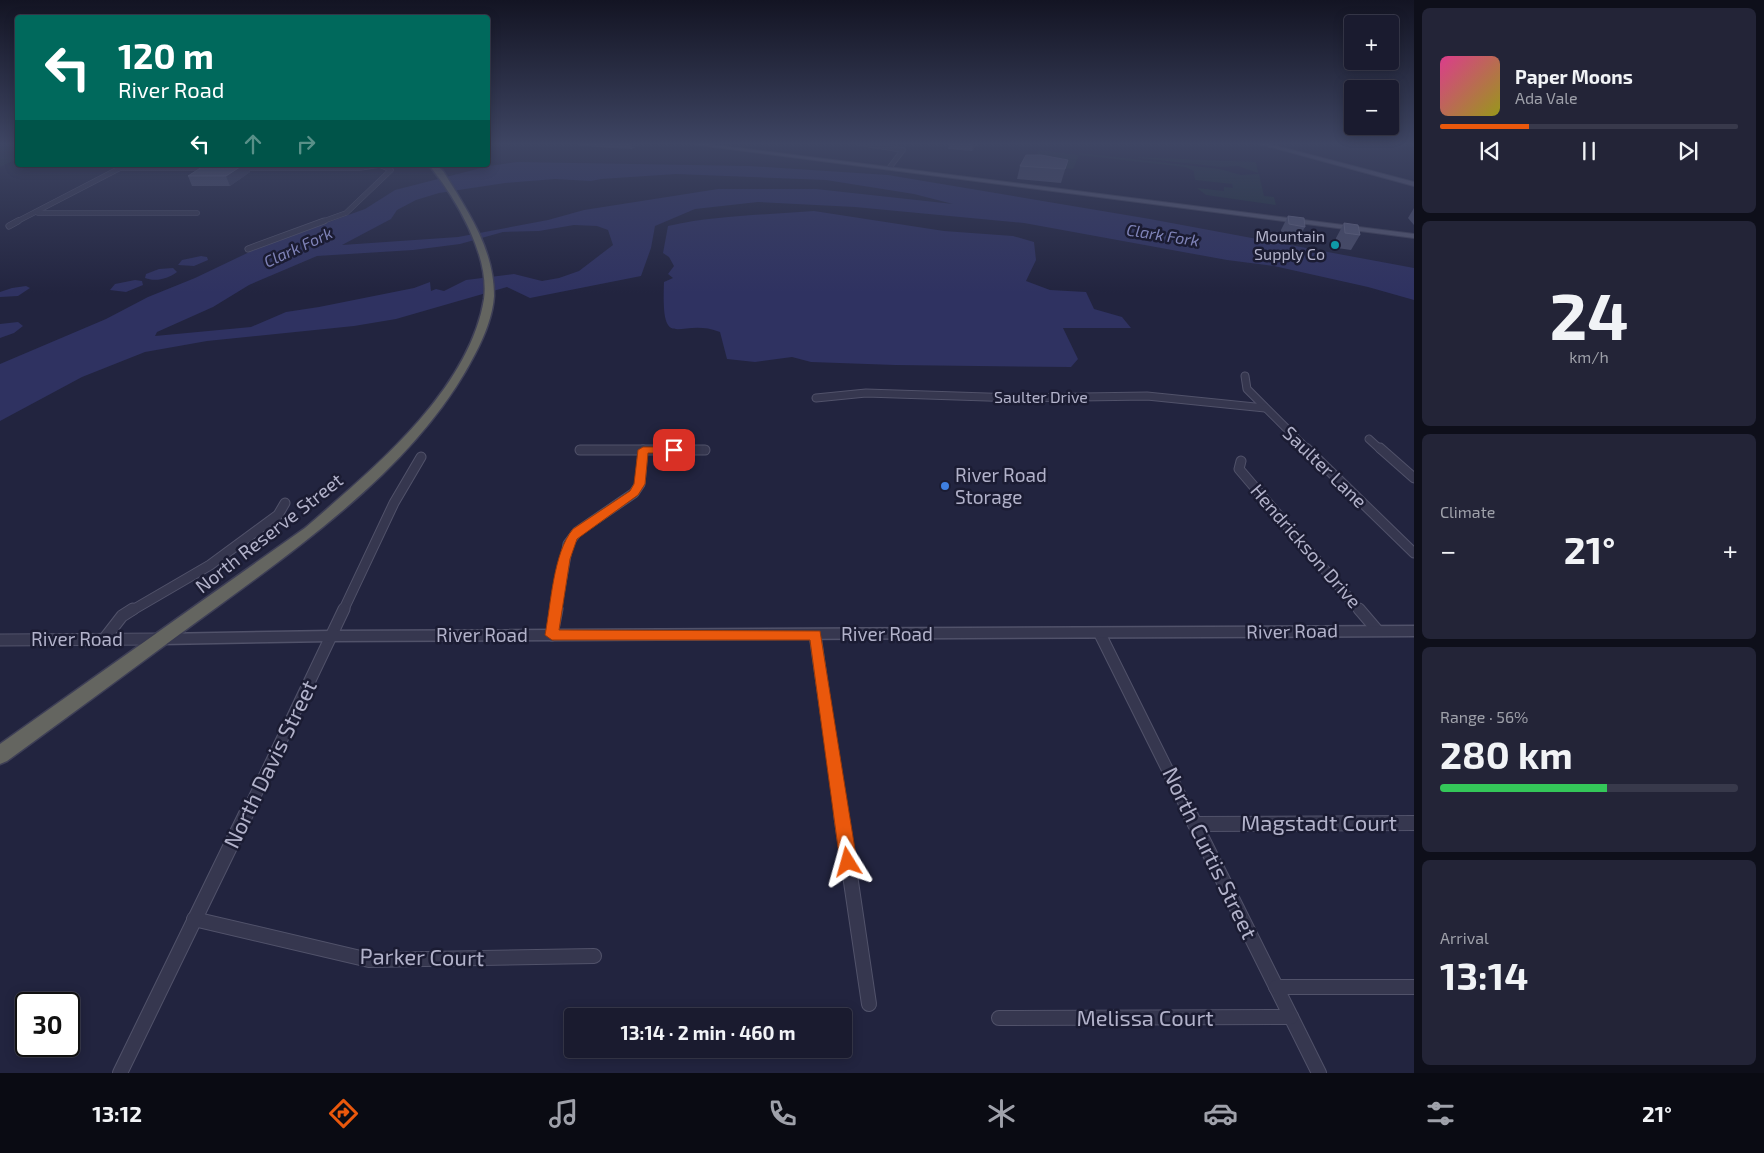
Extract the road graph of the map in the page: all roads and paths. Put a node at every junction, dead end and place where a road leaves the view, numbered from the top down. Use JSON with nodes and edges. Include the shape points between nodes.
{"nodes":[{"id":1,"x":74,"y":193,"type":"edge"},
{"id":2,"x":368,"y":193,"type":"edge"},
{"id":3,"x":454,"y":193,"type":"edge"},
{"id":4,"x":1088,"y":193,"type":"edge"},
{"id":5,"x":38,"y":213,"type":"junction"},
{"id":6,"x":197,"y":213,"type":"dead end"},
{"id":7,"x":9,"y":226,"type":"dead end"},
{"id":8,"x":1414,"y":236,"type":"edge"},
{"id":9,"x":248,"y":249,"type":"dead end"},
{"id":10,"x":1245,"y":376,"type":"dead end"},
{"id":11,"x":816,"y":398,"type":"dead end"},
{"id":12,"x":1265,"y":408,"type":"junction"},
{"id":13,"x":1370,"y":439,"type":"dead end"},
{"id":14,"x":580,"y":450,"type":"dead end"},
{"id":15,"x":643,"y":450,"type":"junction"},
{"id":16,"x":705,"y":450,"type":"dead end"},
{"id":17,"x":421,"y":457,"type":"dead end"},
{"id":18,"x":1241,"y":461,"type":"dead end"},
{"id":19,"x":1414,"y":478,"type":"edge"},
{"id":20,"x":285,"y":504,"type":"dead end"},
{"id":21,"x":1414,"y":553,"type":"edge"},
{"id":22,"x":1377,"y":630,"type":"junction"},
{"id":23,"x":1414,"y":631,"type":"edge"},
{"id":24,"x":1100,"y":634,"type":"junction"},
{"id":25,"x":552,"y":635,"type":"junction"},
{"id":26,"x":815,"y":635,"type":"junction"},
{"id":27,"x":331,"y":636,"type":"junction"},
{"id":28,"x":105,"y":638,"type":"junction"},
{"id":29,"x":162,"y":639,"type":"junction"},
{"id":30,"x":0,"y":640,"type":"edge"},
{"id":31,"x":0,"y":756,"type":"edge"},
{"id":32,"x":1414,"y":822,"type":"edge"},
{"id":33,"x":1195,"y":824,"type":"junction"},
{"id":34,"x":194,"y":919,"type":"junction"},
{"id":35,"x":594,"y":956,"type":"dead end"},
{"id":36,"x":1276,"y":987,"type":"junction"},
{"id":37,"x":1414,"y":987,"type":"edge"},
{"id":38,"x":869,"y":1004,"type":"dead end"},
{"id":39,"x":1291,"y":1017,"type":"junction"},
{"id":40,"x":999,"y":1018,"type":"dead end"},
{"id":41,"x":120,"y":1073,"type":"edge"},
{"id":42,"x":1319,"y":1073,"type":"edge"}],
"edges":[{"from":1,"to":5,"type":"street"},
{"from":2,"to":9,"type":"street","via":[[346,213]]},
{"from":3,"to":29,"type":"highway","name":"North Reserve Street","via":[[482,247],[488,275],[487,304],[481,328],[461,370],[426,419],[390,458],[310,530]]},
{"from":4,"to":8,"type":"main road"},
{"from":5,"to":6,"type":"street"},
{"from":5,"to":7,"type":"street"},
{"from":10,"to":12,"type":"street","name":"Saulter Lane","via":[[1247,389]]},
{"from":11,"to":12,"type":"street","name":"Saulter Drive","via":[[866,393],[1017,398],[1146,396]]},
{"from":12,"to":21,"type":"street","name":"Saulter Lane"},
{"from":13,"to":19,"type":"street"},
{"from":14,"to":15,"type":"street"},
{"from":15,"to":16,"type":"street"},
{"from":15,"to":25,"type":"street","via":[[640,484],[634,493],[576,532],[568,544]]},
{"from":17,"to":27,"type":"street","name":"North Davis Street","via":[[394,503]]},
{"from":18,"to":22,"type":"street","name":"Hendrickson Drive","via":[[1239,469]]},
{"from":20,"to":28,"type":"street","via":[[278,515],[210,565],[122,616]]},
{"from":22,"to":23,"type":"street","name":"River Road"},
{"from":22,"to":24,"type":"street","name":"River Road"},
{"from":24,"to":26,"type":"street","name":"River Road"},
{"from":24,"to":33,"type":"street","name":"North Curtis Street"},
{"from":25,"to":26,"type":"street","name":"River Road"},
{"from":25,"to":27,"type":"street","name":"River Road"},
{"from":26,"to":38,"type":"street"},
{"from":27,"to":29,"type":"street","name":"River Road"},
{"from":27,"to":34,"type":"street","name":"North Davis Street"},
{"from":28,"to":29,"type":"street","name":"River Road"},
{"from":28,"to":30,"type":"street","name":"River Road"},
{"from":29,"to":31,"type":"highway","name":"North Reserve Street"},
{"from":32,"to":33,"type":"street","name":"Magstadt Court"},
{"from":33,"to":36,"type":"street","name":"North Curtis Street"},
{"from":34,"to":35,"type":"street","name":"Parker Court","via":[[369,960]]},
{"from":34,"to":41,"type":"street","name":"North Davis Street"},
{"from":36,"to":37,"type":"street"},
{"from":36,"to":39,"type":"street","name":"North Curtis Street"},
{"from":39,"to":40,"type":"street","name":"Melissa Court"},
{"from":39,"to":42,"type":"street","name":"North Curtis Street"}]}
